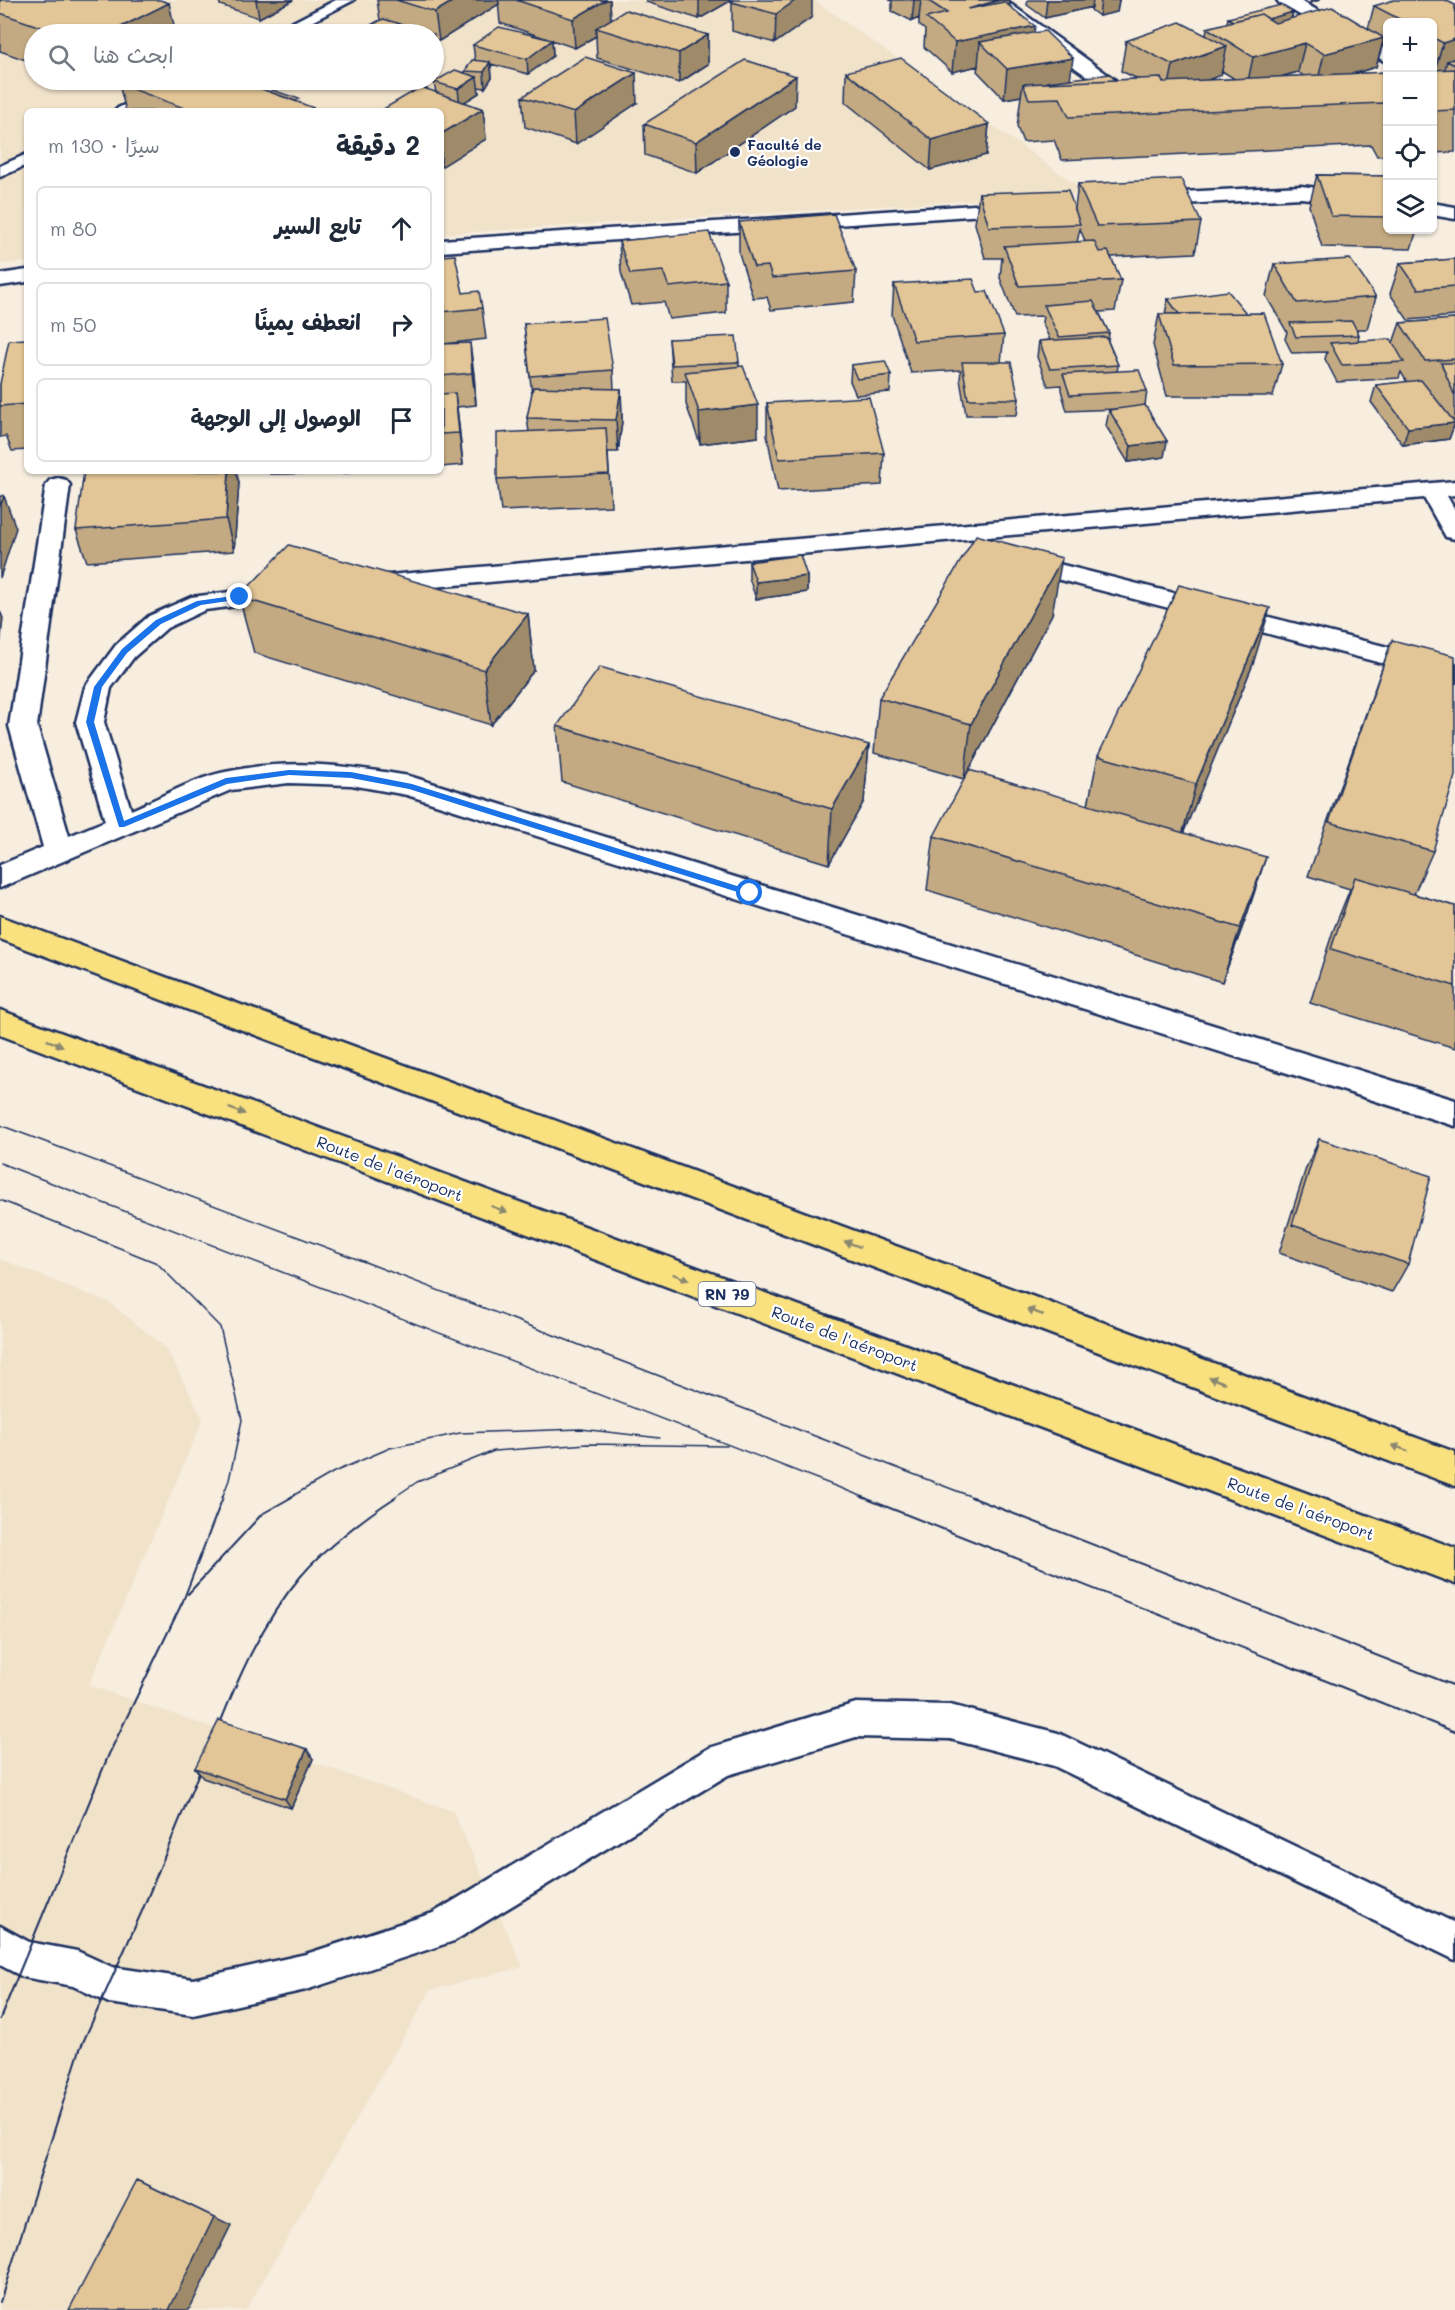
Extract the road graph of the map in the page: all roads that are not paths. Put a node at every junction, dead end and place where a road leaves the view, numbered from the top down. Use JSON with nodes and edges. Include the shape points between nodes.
{"nodes":[{"id":1,"x":347,"y":0,"type":"edge"},
{"id":2,"x":988,"y":0,"type":"edge"},
{"id":3,"x":1286,"y":0,"type":"edge"},
{"id":4,"x":298,"y":24,"type":"edge"},
{"id":5,"x":1383,"y":54,"type":"edge"},
{"id":6,"x":166,"y":90,"type":"edge"},
{"id":7,"x":129,"y":108,"type":"edge"},
{"id":8,"x":1153,"y":113,"type":"edge"},
{"id":9,"x":24,"y":160,"type":"edge"},
{"id":10,"x":0,"y":172,"type":"edge"},
{"id":11,"x":1120,"y":201,"type":"edge"},
{"id":12,"x":1383,"y":201,"type":"edge"},
{"id":13,"x":1036,"y":206,"type":"edge"},
{"id":14,"x":1437,"y":210,"type":"edge"},
{"id":15,"x":1455,"y":213,"type":"edge"},
{"id":16,"x":444,"y":246,"type":"edge"},
{"id":17,"x":24,"y":276,"type":"edge"},
{"id":18,"x":0,"y":280,"type":"edge"},
{"id":19,"x":58,"y":485,"type":"dead end"},
{"id":20,"x":1444,"y":489,"type":"edge"},
{"id":21,"x":1455,"y":532,"type":"edge"},
{"id":22,"x":916,"y":535,"type":"junction"},
{"id":23,"x":346,"y":587,"type":"edge"},
{"id":24,"x":311,"y":590,"type":"edge"},
{"id":25,"x":1455,"y":674,"type":"edge"},
{"id":26,"x":122,"y":825,"type":"junction"},
{"id":27,"x":59,"y":851,"type":"junction"},
{"id":28,"x":0,"y":877,"type":"edge"},
{"id":29,"x":0,"y":927,"type":"edge"},
{"id":30,"x":0,"y":1022,"type":"edge"},
{"id":31,"x":1455,"y":1113,"type":"edge"},
{"id":32,"x":1455,"y":1469,"type":"edge"},
{"id":33,"x":1455,"y":1566,"type":"edge"},
{"id":34,"x":1455,"y":1942,"type":"edge"},
{"id":35,"x":0,"y":1944,"type":"edge"}],
"edges":[{"from":1,"to":4,"type":"lane"},
{"from":2,"to":8,"type":"street"},
{"from":3,"to":5,"type":"street"},
{"from":6,"to":7,"type":"lane"},
{"from":9,"to":10,"type":"lane"},
{"from":11,"to":12,"type":"street","via":[[1300,192]]},
{"from":13,"to":16,"type":"street"},
{"from":14,"to":15,"type":"street"},
{"from":17,"to":18,"type":"street"},
{"from":19,"to":27,"type":"street","via":[[23,726]]},
{"from":20,"to":21,"type":"street"},
{"from":20,"to":22,"type":"street"},
{"from":22,"to":23,"type":"street"},
{"from":22,"to":25,"type":"street"},
{"from":24,"to":26,"type":"street","via":[[200,603],[158,622],[125,651],[98,687],[90,722]]},
{"from":26,"to":27,"type":"street"},
{"from":26,"to":31,"type":"street","via":[[226,781],[289,773],[341,774],[409,786]]},
{"from":27,"to":28,"type":"street"},
{"from":32,"to":29,"type":"highway","one_way":true},
{"from":30,"to":33,"type":"highway","name":"Route de l'aéroport","number":"RN 79","one_way":true},
{"from":34,"to":35,"type":"lane","via":[[1058,1750],[950,1722],[856,1720],[722,1760],[441,1928],[306,1972],[193,1997],[109,1985],[77,1969],[23,1959]]}]}
